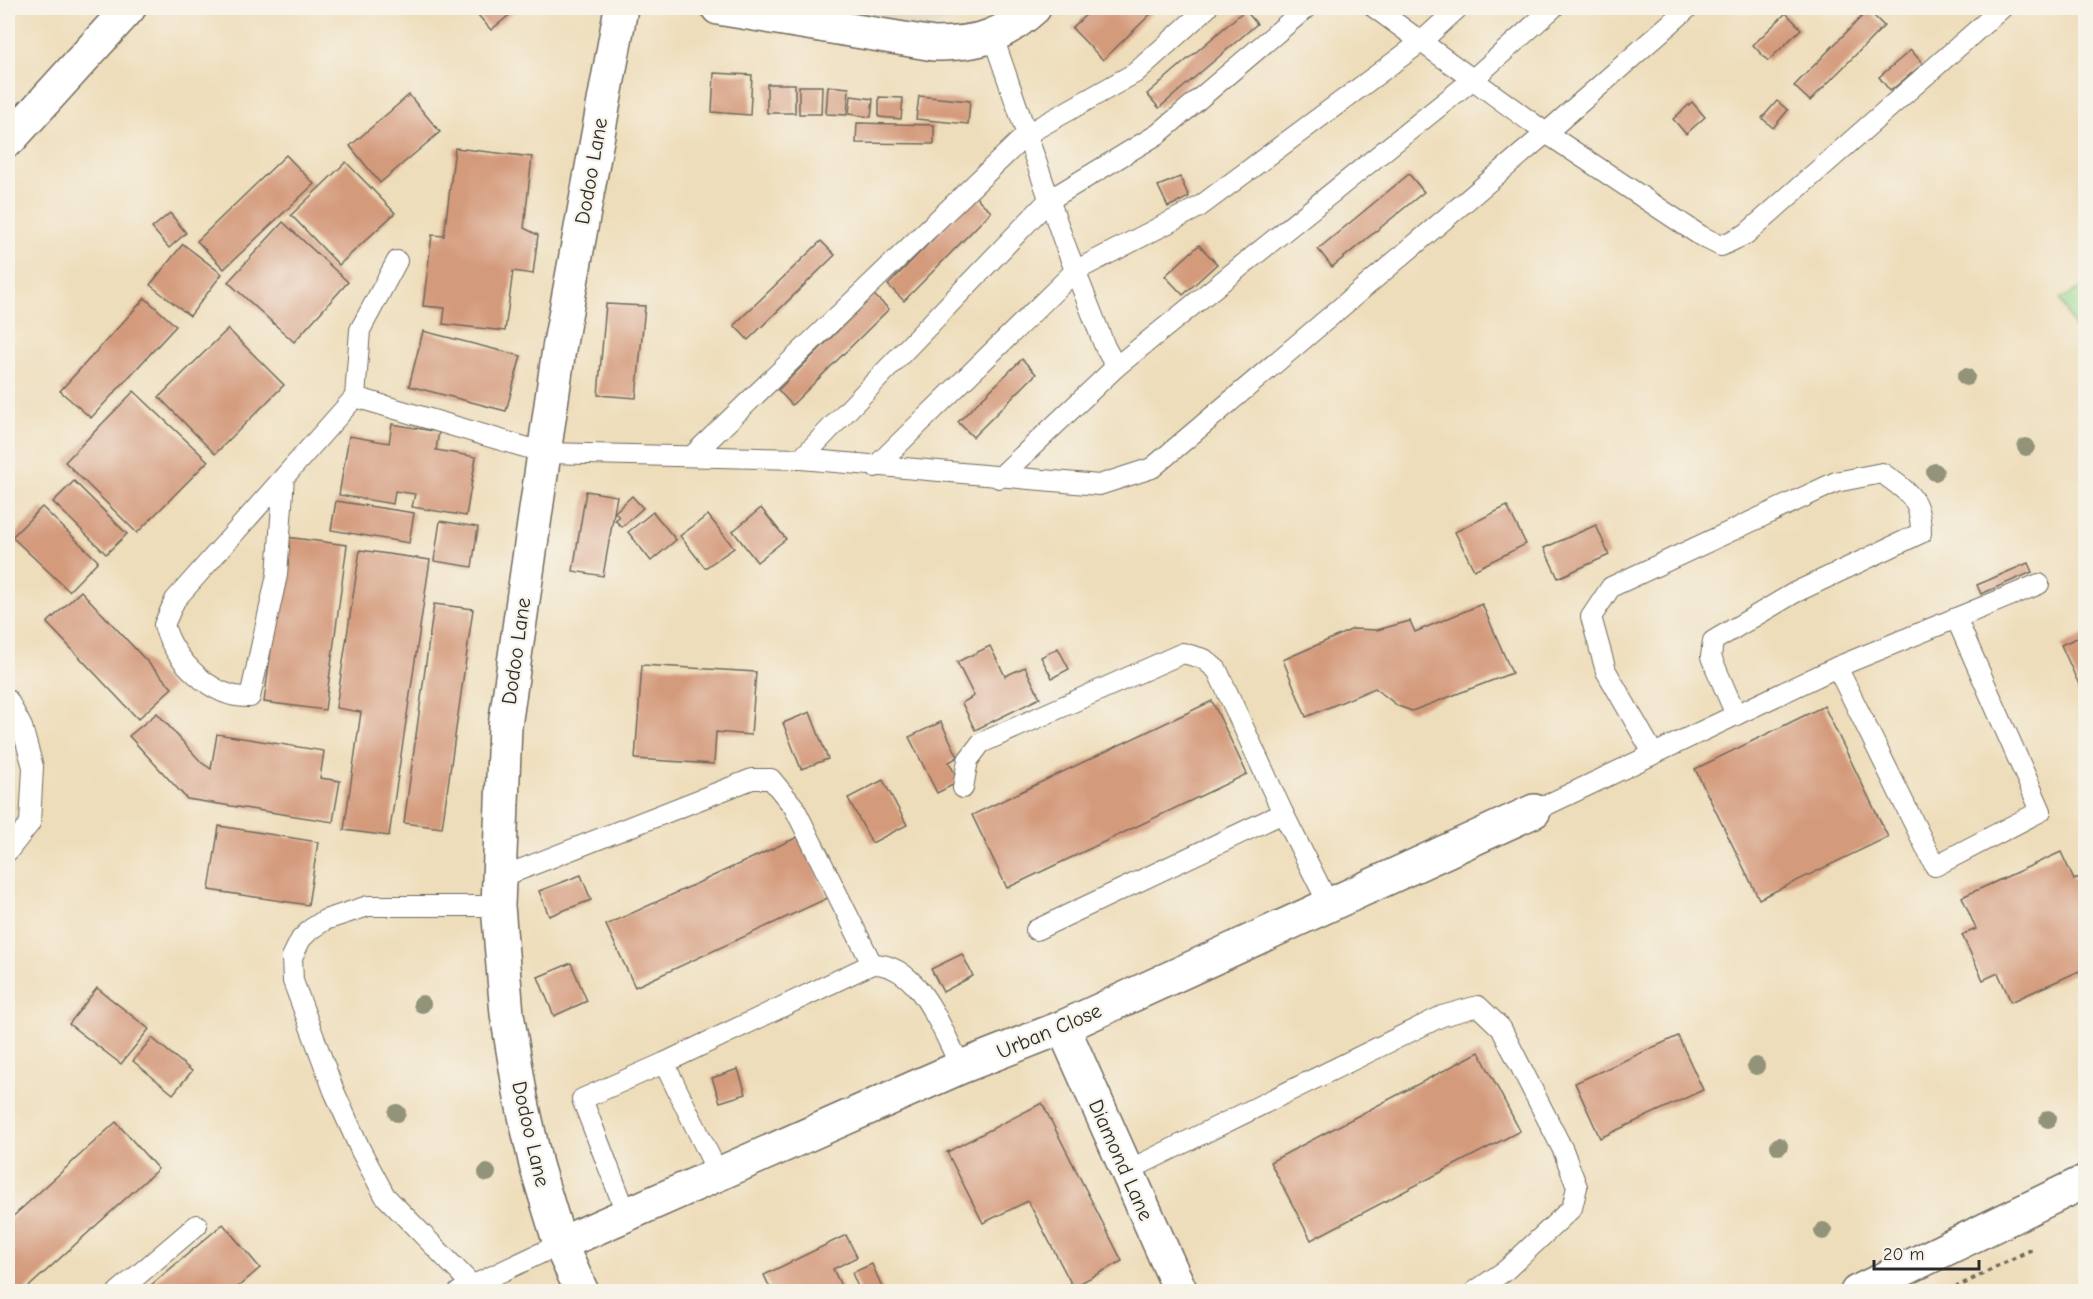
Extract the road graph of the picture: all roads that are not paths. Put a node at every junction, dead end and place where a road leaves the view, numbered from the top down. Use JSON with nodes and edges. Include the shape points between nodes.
{"nodes":[{"id":1,"x":129,"y":8,"type":"edge"},
{"id":2,"x":621,"y":8,"type":"edge"},
{"id":3,"x":718,"y":8,"type":"edge"},
{"id":4,"x":1034,"y":8,"type":"edge"},
{"id":5,"x":1208,"y":8,"type":"edge"},
{"id":6,"x":1306,"y":8,"type":"edge"},
{"id":7,"x":1375,"y":8,"type":"edge"},
{"id":8,"x":1458,"y":8,"type":"edge"},
{"id":9,"x":1553,"y":8,"type":"edge"},
{"id":10,"x":1688,"y":8,"type":"edge"},
{"id":11,"x":2002,"y":8,"type":"edge"},
{"id":12,"x":993,"y":37,"type":"junction"},
{"id":13,"x":1421,"y":42,"type":"junction"},
{"id":14,"x":1472,"y":80,"type":"junction"},
{"id":15,"x":1546,"y":133,"type":"junction"},
{"id":16,"x":1027,"y":134,"type":"junction"},
{"id":17,"x":10,"y":139,"type":"dead end"},
{"id":18,"x":1049,"y":200,"type":"junction"},
{"id":19,"x":397,"y":261,"type":"dead end"},
{"id":20,"x":1075,"y":271,"type":"junction"},
{"id":21,"x":1116,"y":367,"type":"junction"},
{"id":22,"x":355,"y":397,"type":"junction"},
{"id":23,"x":545,"y":453,"type":"junction"},
{"id":24,"x":692,"y":456,"type":"junction"},
{"id":25,"x":801,"y":459,"type":"junction"},
{"id":26,"x":875,"y":467,"type":"junction"},
{"id":27,"x":284,"y":477,"type":"junction"},
{"id":28,"x":999,"y":478,"type":"junction"},
{"id":29,"x":2039,"y":584,"type":"dead end"},
{"id":30,"x":1956,"y":618,"type":"junction"},
{"id":31,"x":1837,"y":667,"type":"junction"},
{"id":32,"x":8,"y":700,"type":"edge"},
{"id":33,"x":1736,"y":715,"type":"junction"},
{"id":34,"x":1653,"y":753,"type":"junction"},
{"id":35,"x":963,"y":788,"type":"dead end"},
{"id":36,"x":1534,"y":811,"type":"joint"},
{"id":37,"x":1283,"y":813,"type":"junction"},
{"id":38,"x":8,"y":851,"type":"edge"},
{"id":39,"x":498,"y":892,"type":"junction"},
{"id":40,"x":1329,"y":904,"type":"junction"},
{"id":41,"x":1036,"y":930,"type":"dead end"},
{"id":42,"x":872,"y":964,"type":"junction"},
{"id":43,"x":1063,"y":1027,"type":"junction"},
{"id":44,"x":664,"y":1063,"type":"junction"},
{"id":45,"x":961,"y":1067,"type":"junction"},
{"id":46,"x":1125,"y":1172,"type":"junction"},
{"id":47,"x":719,"y":1175,"type":"junction"},
{"id":48,"x":2085,"y":1181,"type":"edge"},
{"id":49,"x":627,"y":1215,"type":"junction"},
{"id":50,"x":197,"y":1225,"type":"dead end"},
{"id":51,"x":560,"y":1244,"type":"junction"},
{"id":52,"x":465,"y":1288,"type":"edge"},
{"id":53,"x":118,"y":1292,"type":"edge"},
{"id":54,"x":582,"y":1292,"type":"edge"},
{"id":55,"x":1181,"y":1292,"type":"edge"},
{"id":56,"x":1473,"y":1292,"type":"edge"},
{"id":57,"x":1857,"y":1292,"type":"edge"}],
"edges":[{"from":1,"to":17,"type":"street"},
{"from":2,"to":23,"type":"street","name":"Dodoo Lane","via":[[559,349]]},
{"from":3,"to":12,"type":"street","via":[[934,44],[962,44]]},
{"from":4,"to":12,"type":"street"},
{"from":5,"to":16,"type":"lane","via":[[1135,73]]},
{"from":6,"to":18,"type":"lane","via":[[1158,134]]},
{"from":7,"to":13,"type":"lane"},
{"from":8,"to":13,"type":"lane"},
{"from":9,"to":14,"type":"lane"},
{"from":10,"to":15,"type":"lane"},
{"from":11,"to":15,"type":"lane","via":[[1746,234],[1721,246]]},
{"from":12,"to":16,"type":"lane"},
{"from":13,"to":14,"type":"lane"},
{"from":13,"to":20,"type":"lane","via":[[1199,207]]},
{"from":14,"to":15,"type":"lane"},
{"from":14,"to":21,"type":"lane"},
{"from":15,"to":28,"type":"lane","via":[[1152,468],[1099,485]]},
{"from":16,"to":18,"type":"lane"},
{"from":16,"to":24,"type":"lane"},
{"from":18,"to":20,"type":"lane"},
{"from":18,"to":25,"type":"lane"},
{"from":19,"to":22,"type":"lane","via":[[360,330]]},
{"from":20,"to":21,"type":"lane"},
{"from":20,"to":26,"type":"lane"},
{"from":21,"to":28,"type":"lane"},
{"from":22,"to":23,"type":"lane"},
{"from":22,"to":27,"type":"lane"},
{"from":23,"to":24,"type":"lane"},
{"from":23,"to":39,"type":"street","name":"Dodoo Lane","via":[[505,726]]},
{"from":24,"to":25,"type":"lane"},
{"from":25,"to":26,"type":"lane"},
{"from":26,"to":28,"type":"lane"},
{"from":27,"to":27,"type":"lane","via":[[277,575],[258,666],[250,697],[234,698],[189,669],[170,645],[164,625],[175,600]]},
{"from":29,"to":30,"type":"lane"},
{"from":30,"to":31,"type":"lane"},
{"from":30,"to":31,"type":"lane","via":[[2040,811],[1935,866]]},
{"from":31,"to":33,"type":"lane"},
{"from":32,"to":38,"type":"lane","via":[[22,727],[33,767],[30,823]]},
{"from":33,"to":34,"type":"lane"},
{"from":33,"to":34,"type":"lane","via":[[1711,657],[1713,641],[1794,593],[1921,533],[1921,511],[1908,491],[1882,473],[1836,482],[1611,587],[1591,617],[1606,671]]},
{"from":34,"to":36,"type":"lane"},
{"from":35,"to":37,"type":"lane","via":[[968,760],[981,743],[1183,653],[1204,659],[1217,670]]},
{"from":36,"to":40,"type":"street","name":"Urban Close"},
{"from":37,"to":40,"type":"lane"},
{"from":37,"to":41,"type":"lane"},
{"from":39,"to":42,"type":"lane","via":[[752,780],[771,779],[794,807]]},
{"from":39,"to":51,"type":"street","name":"Dodoo Lane","via":[[507,1014],[521,1098]]},
{"from":39,"to":52,"type":"lane","via":[[368,906],[344,913],[318,924],[301,939],[292,957],[293,981],[360,1151],[385,1196]]},
{"from":40,"to":43,"type":"street","name":"Urban Close"},
{"from":42,"to":44,"type":"lane"},
{"from":42,"to":45,"type":"lane","via":[[896,969],[910,981],[927,1003]]},
{"from":43,"to":45,"type":"street","name":"Urban Close"},
{"from":43,"to":46,"type":"street","name":"Diamond Lane"},
{"from":44,"to":47,"type":"lane"},
{"from":44,"to":49,"type":"lane","via":[[582,1099]]},
{"from":45,"to":47,"type":"street","name":"Urban Close"},
{"from":46,"to":55,"type":"street","name":"Diamond Lane"},
{"from":46,"to":56,"type":"lane","via":[[1442,1016],[1478,1006],[1501,1028],[1578,1187],[1572,1208],[1506,1270]]},
{"from":47,"to":49,"type":"street","name":"Urban Close"},
{"from":48,"to":57,"type":"street"},
{"from":49,"to":51,"type":"street","name":"Urban Close"},
{"from":50,"to":53,"type":"lane"},
{"from":51,"to":52,"type":"lane"},
{"from":51,"to":54,"type":"street","name":"Dodoo Lane"}]}
